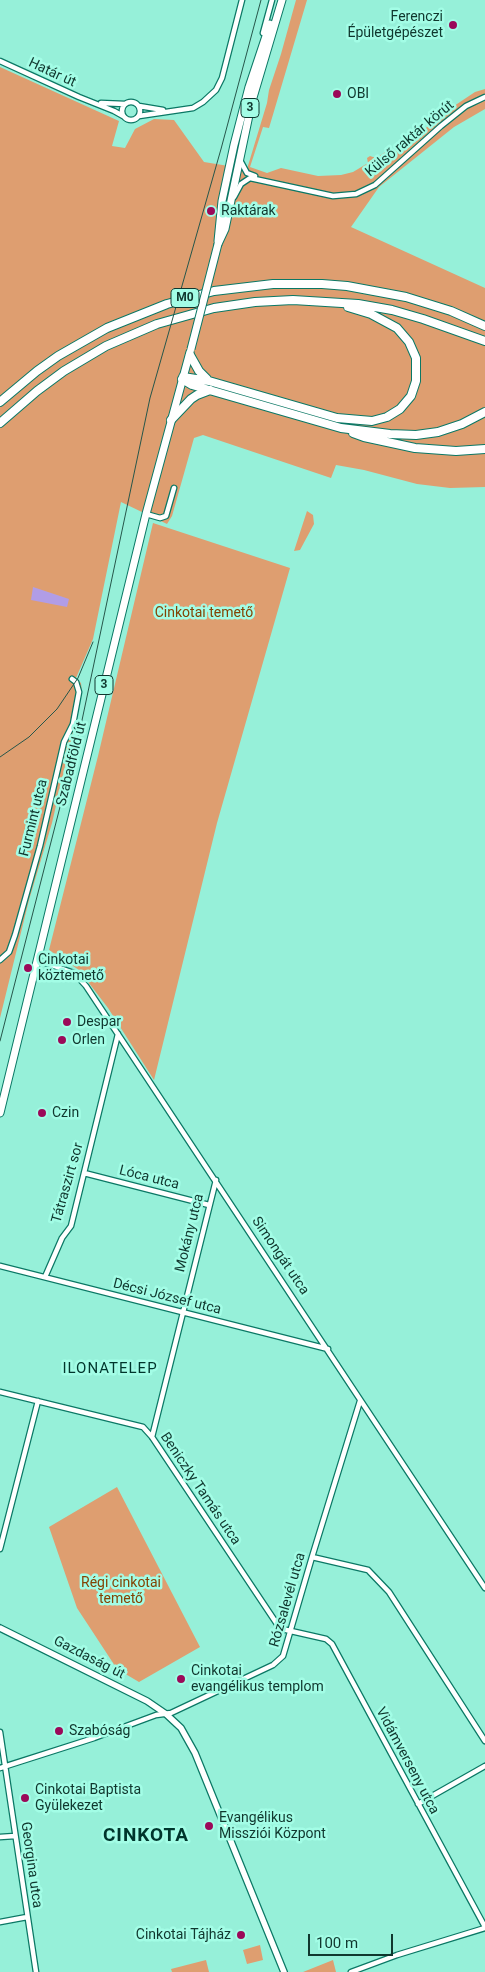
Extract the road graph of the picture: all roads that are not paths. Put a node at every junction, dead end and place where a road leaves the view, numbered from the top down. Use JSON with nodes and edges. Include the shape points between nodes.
{"nodes":[{"id":1,"x":242,"y":0,"type":"edge"},
{"id":2,"x":272,"y":0,"type":"edge"},
{"id":3,"x":277,"y":0,"type":"edge"},
{"id":4,"x":282,"y":0,"type":"edge"},
{"id":5,"x":0,"y":61,"type":"edge"},
{"id":6,"x":257,"y":64,"type":"junction"},
{"id":7,"x":485,"y":97,"type":"edge"},
{"id":8,"x":96,"y":103,"type":"junction"},
{"id":9,"x":125,"y":104,"type":"junction"},
{"id":10,"x":139,"y":106,"type":"junction"},
{"id":11,"x":169,"y":111,"type":"junction"},
{"id":12,"x":122,"y":116,"type":"junction"},
{"id":13,"x":139,"y":116,"type":"junction"},
{"id":14,"x":240,"y":160,"type":"junction"},
{"id":15,"x":261,"y":179,"type":"junction"},
{"id":16,"x":232,"y":203,"type":"junction"},
{"id":17,"x":218,"y":244,"type":"junction"},
{"id":18,"x":322,"y":301,"type":"junction"},
{"id":19,"x":485,"y":326,"type":"edge"},
{"id":20,"x":485,"y":341,"type":"edge"},
{"id":21,"x":190,"y":352,"type":"junction"},
{"id":22,"x":182,"y":378,"type":"junction"},
{"id":23,"x":209,"y":381,"type":"junction"},
{"id":24,"x":210,"y":390,"type":"junction"},
{"id":25,"x":0,"y":402,"type":"edge"},
{"id":26,"x":485,"y":412,"type":"edge"},
{"id":27,"x":338,"y":418,"type":"junction"},
{"id":28,"x":172,"y":420,"type":"junction"},
{"id":29,"x":0,"y":423,"type":"edge"},
{"id":30,"x":342,"y":428,"type":"junction"},
{"id":31,"x":380,"y":433,"type":"junction"},
{"id":32,"x":485,"y":449,"type":"edge"},
{"id":33,"x":174,"y":488,"type":"dead end"},
{"id":34,"x":146,"y":514,"type":"junction"},
{"id":35,"x":72,"y":679,"type":"dead end"},
{"id":36,"x":0,"y":960,"type":"edge"},
{"id":37,"x":37,"y":960,"type":"junction"},
{"id":38,"x":118,"y":1034,"type":"junction"},
{"id":39,"x":0,"y":1114,"type":"edge"},
{"id":40,"x":84,"y":1173,"type":"junction"},
{"id":41,"x":216,"y":1180,"type":"junction"},
{"id":42,"x":209,"y":1205,"type":"junction"},
{"id":43,"x":0,"y":1266,"type":"edge"},
{"id":44,"x":45,"y":1277,"type":"junction"},
{"id":45,"x":182,"y":1313,"type":"junction"},
{"id":46,"x":328,"y":1349,"type":"junction"},
{"id":47,"x":0,"y":1392,"type":"edge"},
{"id":48,"x":38,"y":1401,"type":"junction"},
{"id":49,"x":360,"y":1401,"type":"junction"},
{"id":50,"x":152,"y":1437,"type":"junction"},
{"id":51,"x":0,"y":1549,"type":"edge"},
{"id":52,"x":312,"y":1557,"type":"junction"},
{"id":53,"x":485,"y":1588,"type":"edge"},
{"id":54,"x":0,"y":1628,"type":"edge"},
{"id":55,"x":290,"y":1632,"type":"junction"},
{"id":56,"x":166,"y":1714,"type":"junction"},
{"id":57,"x":0,"y":1732,"type":"edge"},
{"id":58,"x":485,"y":1741,"type":"edge"},
{"id":59,"x":485,"y":1766,"type":"edge"},
{"id":60,"x":2,"y":1767,"type":"edge"},
{"id":61,"x":418,"y":1804,"type":"junction"},
{"id":62,"x":16,"y":1836,"type":"junction"},
{"id":63,"x":0,"y":1837,"type":"edge"},
{"id":64,"x":27,"y":1917,"type":"junction"},
{"id":65,"x":0,"y":1922,"type":"edge"},
{"id":66,"x":485,"y":1927,"type":"edge"},
{"id":67,"x":36,"y":1972,"type":"edge"},
{"id":68,"x":284,"y":1972,"type":"edge"},
{"id":69,"x":350,"y":1972,"type":"edge"}],
"edges":[{"from":1,"to":11,"type":"street","via":[[216,90],[193,108]]},
{"from":2,"to":6,"type":"street"},
{"from":3,"to":6,"type":"main road","number":"3"},
{"from":4,"to":14,"type":"main road","number":"3","via":[[252,101]]},
{"from":5,"to":8,"type":"street","name":"Határ út"},
{"from":6,"to":17,"type":"main road","number":"3","via":[[232,155]]},
{"from":7,"to":15,"type":"street","name":"Külső raktár körút","via":[[466,106],[441,126],[375,185],[356,194],[333,196]]},
{"from":8,"to":9,"type":"street","name":"Határ út"},
{"from":8,"to":12,"type":"street","name":"Határ út"},
{"from":9,"to":10,"type":"street","via":[[132,102]]},
{"from":9,"to":12,"type":"street"},
{"from":10,"to":11,"type":"street"},
{"from":10,"to":13,"type":"street"},
{"from":11,"to":13,"type":"street"},
{"from":12,"to":13,"type":"street","via":[[131,120]]},
{"from":14,"to":15,"type":"street","name":"Külső raktár körút","via":[[247,172]]},
{"from":14,"to":16,"type":"main road","number":"3"},
{"from":15,"to":16,"type":"street","via":[[244,180]]},
{"from":16,"to":17,"type":"main road","number":"3"},
{"from":17,"to":21,"type":"main road","number":"3","bridge":true},
{"from":18,"to":20,"type":"highway","number":"M0","via":[[399,312]]},
{"from":18,"to":27,"type":"highway","via":[[390,322],[409,342],[417,365],[411,396],[393,414],[372,421]]},
{"from":18,"to":29,"type":"highway","number":"M0","via":[[255,302],[214,308],[157,324],[85,358],[37,390]]},
{"from":19,"to":25,"type":"highway","number":"M0","via":[[451,311],[382,291],[322,284],[236,288],[167,304],[106,328],[51,361]]},
{"from":21,"to":22,"type":"main road","number":"3"},
{"from":21,"to":23,"type":"highway","via":[[199,371]]},
{"from":22,"to":23,"type":"highway"},
{"from":22,"to":24,"type":"highway"},
{"from":22,"to":28,"type":"main road","number":"3"},
{"from":23,"to":27,"type":"highway"},
{"from":24,"to":28,"type":"highway","via":[[191,399]]},
{"from":24,"to":30,"type":"highway"},
{"from":26,"to":31,"type":"highway","via":[[438,432],[416,436]]},
{"from":27,"to":31,"type":"highway"},
{"from":28,"to":34,"type":"main road","name":"Szabadföld út","number":"3"},
{"from":30,"to":31,"type":"highway"},
{"from":30,"to":32,"type":"highway","via":[[364,437],[415,448]]},
{"from":33,"to":34,"type":"street","via":[[166,516],[160,518]]},
{"from":34,"to":37,"type":"main road","name":"Szabadföld út","number":"3"},
{"from":35,"to":36,"type":"street","name":"Furmint utca","via":[[79,692],[73,724],[64,742],[15,935],[9,952]]},
{"from":37,"to":38,"type":"street","name":"Simongát utca","via":[[74,973]]},
{"from":37,"to":39,"type":"main road","name":"Szabadföld út","number":"3"},
{"from":38,"to":40,"type":"street","name":"Tátraszirt sor"},
{"from":38,"to":41,"type":"street","name":"Simongát utca"},
{"from":40,"to":42,"type":"street","name":"Lóca utca"},
{"from":40,"to":44,"type":"street","name":"Tátraszirt sor","via":[[71,1226],[62,1238]]},
{"from":41,"to":42,"type":"street","name":"Mokány utca"},
{"from":41,"to":46,"type":"street","name":"Simongát utca"},
{"from":42,"to":45,"type":"street","name":"Mokány utca"},
{"from":43,"to":44,"type":"street","name":"Décsi József utca"},
{"from":44,"to":45,"type":"street","name":"Décsi József utca"},
{"from":45,"to":46,"type":"street","name":"Décsi József utca"},
{"from":45,"to":50,"type":"street","name":"Mokány utca"},
{"from":46,"to":49,"type":"street","name":"Simongát utca"},
{"from":47,"to":48,"type":"street","name":"Beniczky Tamás utca"},
{"from":48,"to":50,"type":"street","name":"Beniczky Tamás utca","via":[[143,1427]]},
{"from":48,"to":51,"type":"street"},
{"from":49,"to":52,"type":"street","name":"Rózsalevél utca"},
{"from":49,"to":53,"type":"street","name":"Simongát utca"},
{"from":50,"to":55,"type":"street","name":"Beniczky Tamás utca","via":[[277,1624]]},
{"from":52,"to":55,"type":"street","name":"Rózsalevél utca"},
{"from":52,"to":58,"type":"street","via":[[368,1570],[388,1592]]},
{"from":54,"to":56,"type":"street","name":"Gazdaság út","via":[[147,1701]]},
{"from":55,"to":56,"type":"street","name":"Rózsalevél utca","via":[[283,1656],[273,1666]]},
{"from":55,"to":61,"type":"street","name":"Vidámverseny utca","via":[[326,1639],[332,1644]]},
{"from":56,"to":60,"type":"street","name":"Rózsalevél utca"},
{"from":56,"to":68,"type":"street","name":"Gazdaság út","via":[[181,1728],[196,1753]]},
{"from":57,"to":60,"type":"street","name":"Georgina utca"},
{"from":59,"to":61,"type":"street"},
{"from":60,"to":62,"type":"street","name":"Georgina utca"},
{"from":61,"to":66,"type":"street","name":"Vidámverseny utca"},
{"from":62,"to":63,"type":"street"},
{"from":62,"to":64,"type":"street","name":"Georgina utca"},
{"from":64,"to":65,"type":"street"},
{"from":64,"to":67,"type":"street","name":"Georgina utca"},
{"from":66,"to":69,"type":"street"}]}
